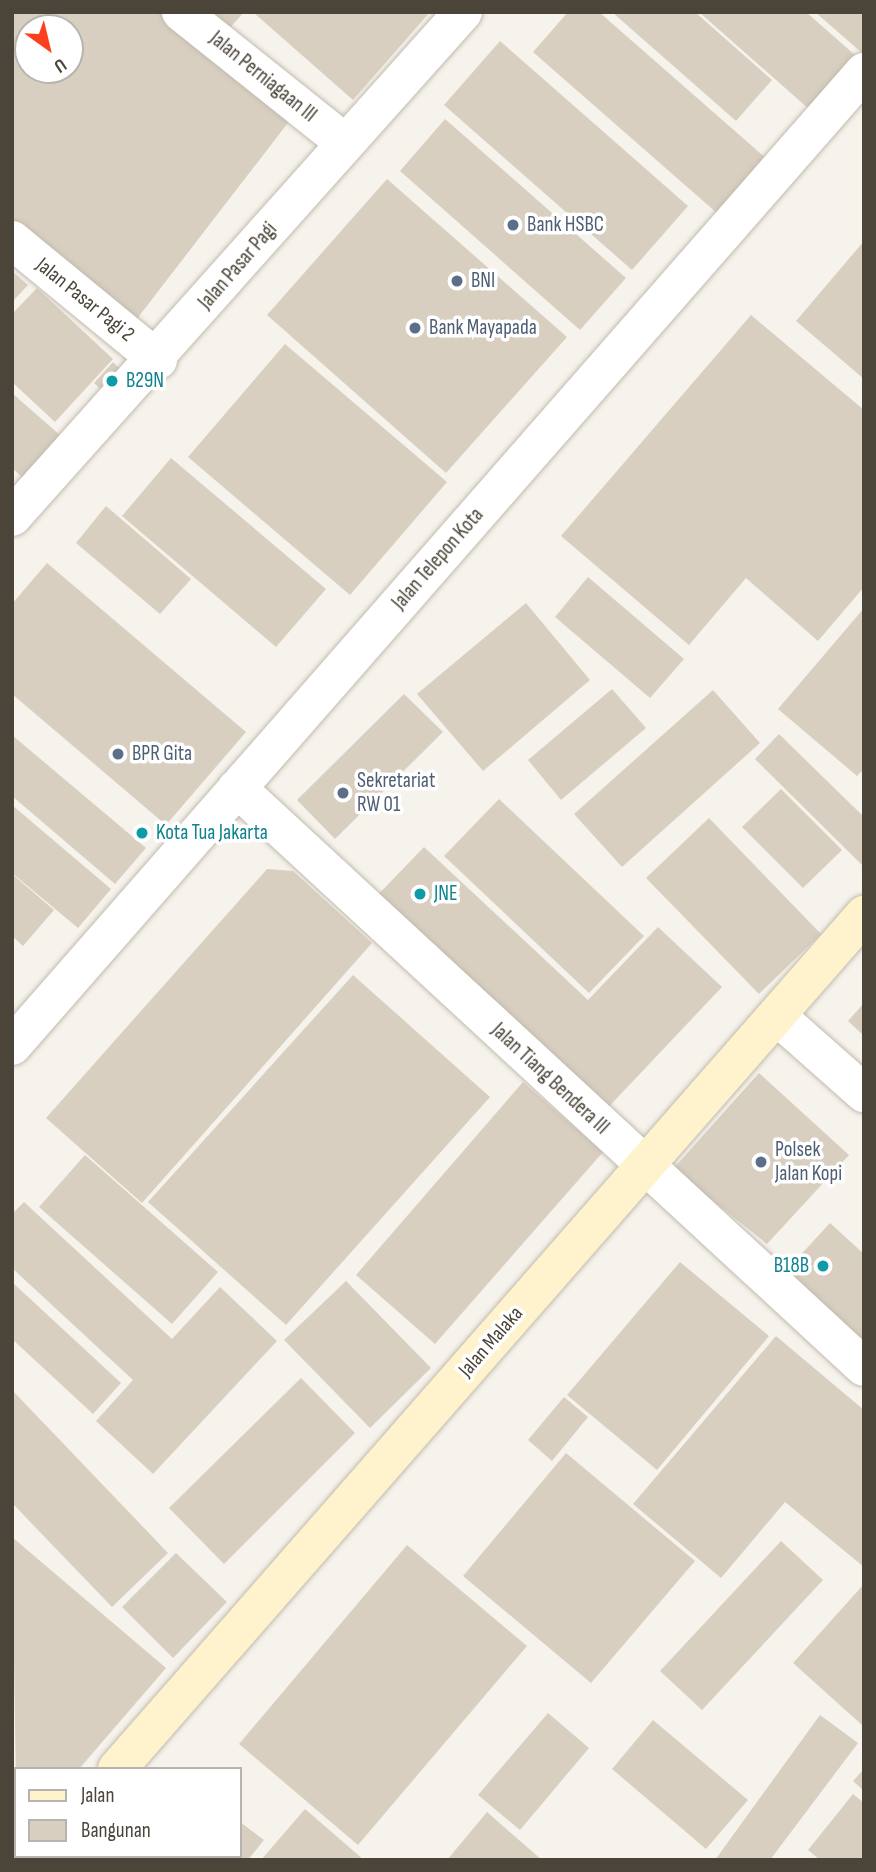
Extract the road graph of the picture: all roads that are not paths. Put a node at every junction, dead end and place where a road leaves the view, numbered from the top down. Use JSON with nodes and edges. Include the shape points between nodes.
{"nodes":[{"id":1,"x":181,"y":12,"type":"edge"},
{"id":2,"x":463,"y":12,"type":"edge"},
{"id":3,"x":864,"y":72,"type":"edge"},
{"id":4,"x":344,"y":142,"type":"junction"},
{"id":5,"x":12,"y":240,"type":"edge"},
{"id":6,"x":158,"y":360,"type":"junction"},
{"id":7,"x":12,"y":517,"type":"edge"},
{"id":8,"x":237,"y":788,"type":"junction"},
{"id":9,"x":864,"y":915,"type":"edge"},
{"id":10,"x":778,"y":1017,"type":"junction"},
{"id":11,"x":12,"y":1046,"type":"edge"},
{"id":12,"x":864,"y":1093,"type":"edge"},
{"id":13,"x":645,"y":1167,"type":"junction"},
{"id":14,"x":864,"y":1367,"type":"edge"},
{"id":15,"x":119,"y":1767,"type":"edge"}],
"edges":[{"from":1,"to":4,"type":"street","name":"Jalan Perniagaan III"},
{"from":2,"to":4,"type":"street","name":"Jalan Pasar Pagi"},
{"from":3,"to":8,"type":"street","name":"Jalan Telepon Kota"},
{"from":4,"to":6,"type":"street","name":"Jalan Pasar Pagi"},
{"from":5,"to":6,"type":"street","name":"Jalan Pasar Pagi 2"},
{"from":6,"to":7,"type":"street","name":"Jalan Pasar Pagi"},
{"from":8,"to":11,"type":"street","name":"Jalan Telepon Kota"},
{"from":8,"to":13,"type":"street","name":"Jalan Tiang Bendera III"},
{"from":9,"to":10,"type":"main road","name":"Jalan Malaka"},
{"from":10,"to":12,"type":"street"},
{"from":10,"to":13,"type":"main road","name":"Jalan Malaka"},
{"from":13,"to":14,"type":"street","name":"Jalan Tiang Bendera III"},
{"from":13,"to":15,"type":"main road","name":"Jalan Malaka"}]}
